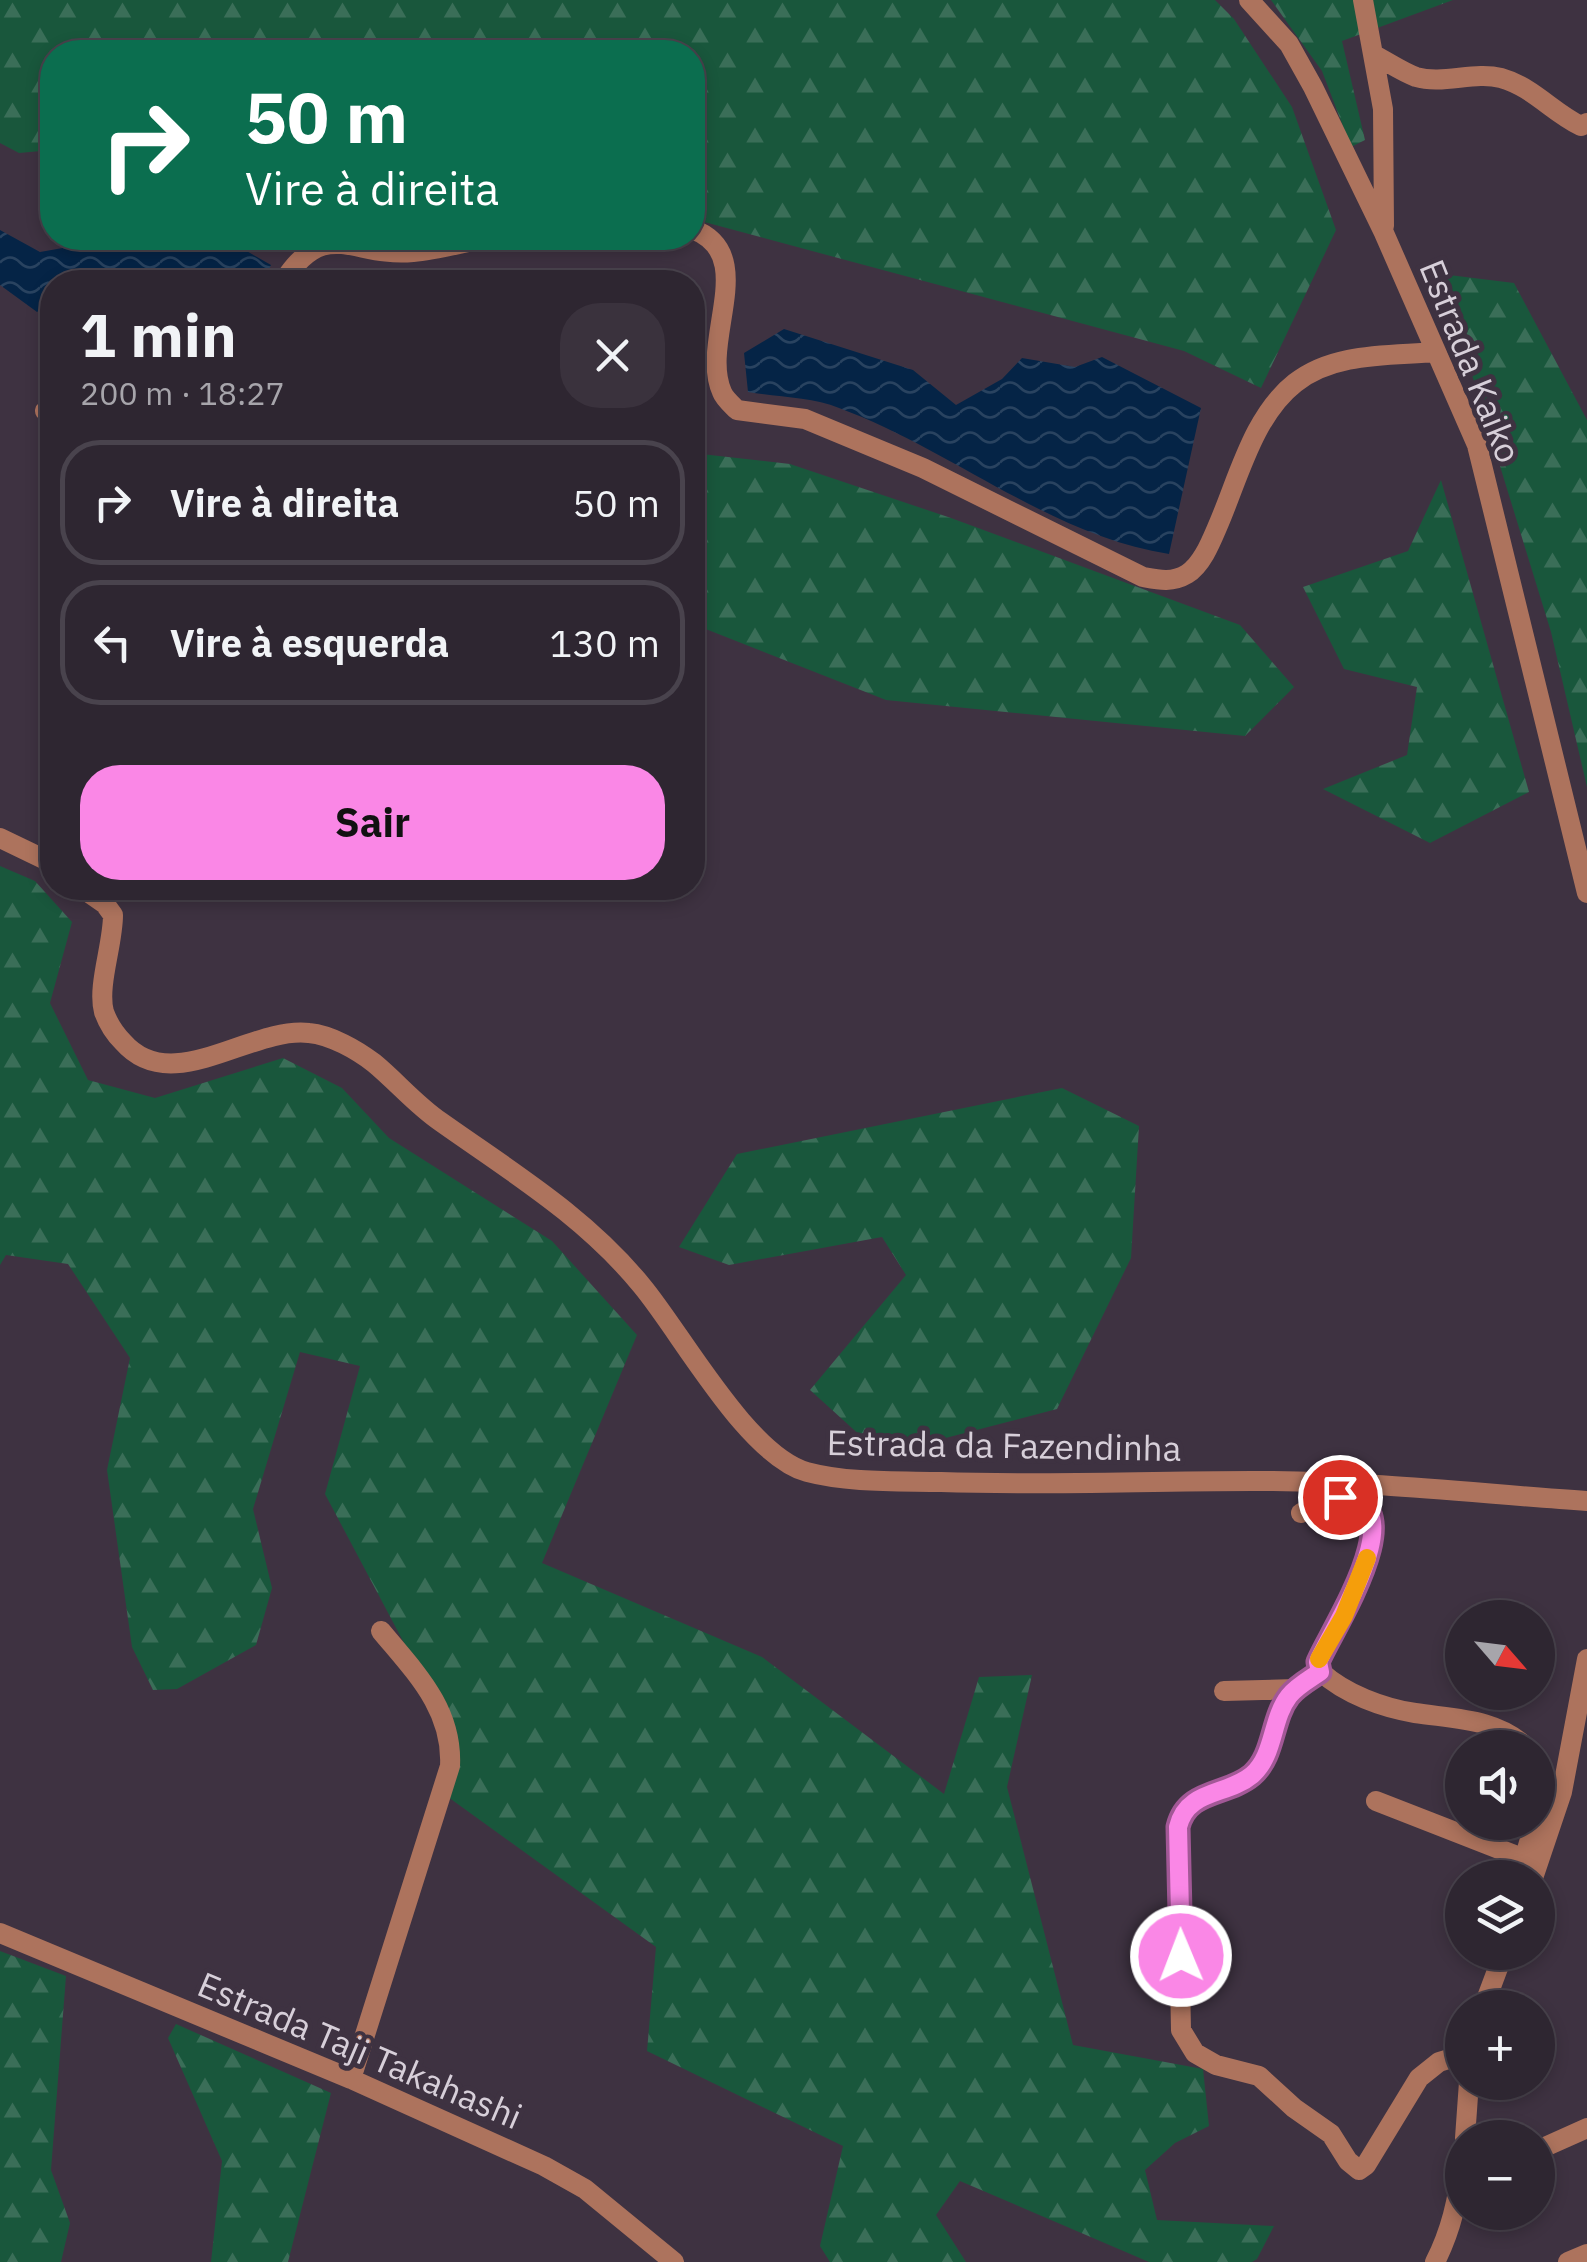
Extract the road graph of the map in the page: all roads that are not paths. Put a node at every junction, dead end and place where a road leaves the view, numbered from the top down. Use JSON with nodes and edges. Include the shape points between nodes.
{"nodes":[{"id":1,"x":1250,"y":0,"type":"edge"},
{"id":2,"x":1363,"y":0,"type":"edge"},
{"id":3,"x":1374,"y":55,"type":"junction"},
{"id":4,"x":1418,"y":78,"type":"junction"},
{"id":5,"x":1384,"y":109,"type":"junction"},
{"id":6,"x":1587,"y":124,"type":"edge"},
{"id":7,"x":1384,"y":233,"type":"junction"},
{"id":8,"x":705,"y":234,"type":"edge"},
{"id":9,"x":314,"y":250,"type":"edge"},
{"id":10,"x":374,"y":250,"type":"edge"},
{"id":11,"x":425,"y":250,"type":"edge"},
{"id":12,"x":291,"y":270,"type":"edge"},
{"id":13,"x":1436,"y":352,"type":"junction"},
{"id":14,"x":0,"y":838,"type":"edge"},
{"id":15,"x":40,"y":856,"type":"edge"},
{"id":16,"x":1587,"y":893,"type":"edge"},
{"id":17,"x":99,"y":900,"type":"edge"},
{"id":18,"x":1587,"y":1501,"type":"edge"},
{"id":19,"x":1301,"y":1513,"type":"dead end"},
{"id":20,"x":381,"y":1631,"type":"dead end"},
{"id":21,"x":1587,"y":1659,"type":"edge"},
{"id":22,"x":1320,"y":1672,"type":"junction"},
{"id":23,"x":1296,"y":1689,"type":"junction"},
{"id":24,"x":1224,"y":1691,"type":"dead end"},
{"id":25,"x":1502,"y":1730,"type":"edge"},
{"id":26,"x":1376,"y":1801,"type":"dead end"},
{"id":27,"x":1511,"y":1860,"type":"edge"},
{"id":28,"x":1536,"y":1860,"type":"edge"},
{"id":29,"x":0,"y":1933,"type":"edge"},
{"id":30,"x":1445,"y":2060,"type":"edge"},
{"id":31,"x":351,"y":2078,"type":"junction"},
{"id":32,"x":1587,"y":2128,"type":"edge"},
{"id":33,"x":1555,"y":2142,"type":"edge"},
{"id":34,"x":1451,"y":2230,"type":"edge"},
{"id":35,"x":1587,"y":2254,"type":"edge"},
{"id":36,"x":674,"y":2262,"type":"edge"},
{"id":37,"x":1435,"y":2262,"type":"edge"},
{"id":38,"x":1568,"y":2262,"type":"edge"}],
"edges":[{"from":1,"to":7,"type":"street","name":"Estrada Kaiko","via":[[1289,44]]},
{"from":2,"to":3,"type":"street"},
{"from":3,"to":4,"type":"street"},
{"from":3,"to":5,"type":"street"},
{"from":4,"to":5,"type":"street"},
{"from":4,"to":6,"type":"street","via":[[1499,78]]},
{"from":5,"to":7,"type":"street"},
{"from":7,"to":13,"type":"street","name":"Estrada Kaiko"},
{"from":8,"to":13,"type":"street","via":[[726,261],[718,356],[721,392],[737,410],[805,419],[923,468],[1142,577],[1166,582],[1189,573],[1208,547],[1259,428],[1294,384],[1340,360]]},
{"from":9,"to":12,"type":"street"},
{"from":10,"to":11,"type":"street"},
{"from":13,"to":16,"type":"street","name":"Estrada Kaiko","via":[[1476,445]]},
{"from":14,"to":15,"type":"street"},
{"from":17,"to":18,"type":"street","name":"Estrada da Fazendinha","via":[[114,914],[104,1013],[136,1056],[182,1063],[292,1032],[349,1048],[608,1247],[745,1423],[779,1458],[803,1471],[1009,1484],[1278,1481]]},
{"from":19,"to":22,"type":"street","via":[[1350,1498],[1366,1508],[1372,1530],[1370,1552],[1318,1662]]},
{"from":20,"to":31,"type":"street","via":[[442,1712],[450,1766]]},
{"from":21,"to":28,"type":"street","via":[[1562,1792]]},
{"from":22,"to":23,"type":"street"},
{"from":22,"to":25,"type":"street","via":[[1340,1688],[1390,1707]]},
{"from":23,"to":24,"type":"street"},
{"from":23,"to":30,"type":"street","via":[[1250,1778],[1192,1802],[1181,1814],[1181,2030],[1195,2053],[1259,2076],[1331,2134],[1359,2170],[1420,2078]]},
{"from":26,"to":27,"type":"street"},
{"from":29,"to":31,"type":"street","name":"Estrada Taji Takahashi"},
{"from":31,"to":36,"type":"street","name":"Estrada Taji Takahashi","via":[[586,2189]]},
{"from":32,"to":33,"type":"street"},
{"from":34,"to":37,"type":"street"},
{"from":35,"to":38,"type":"street"}]}
